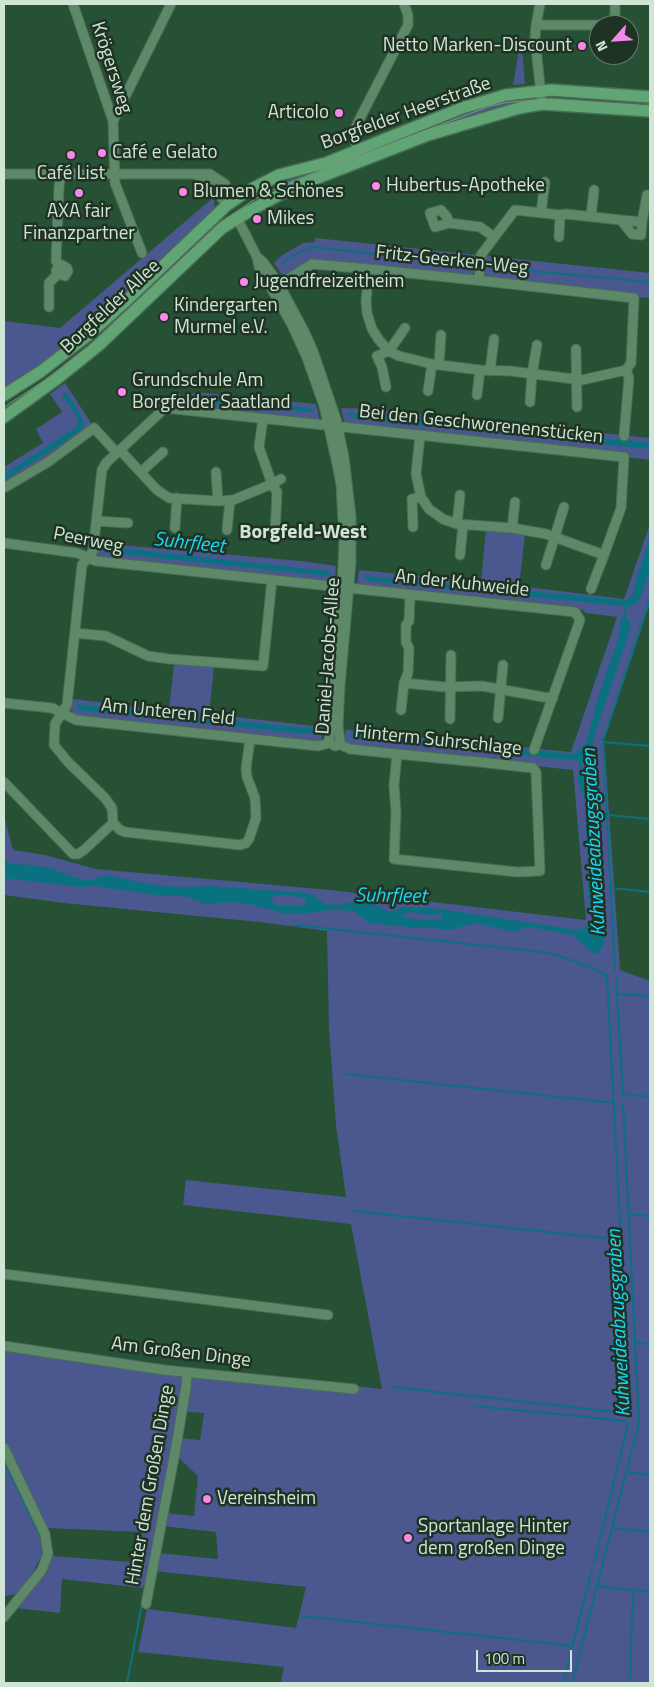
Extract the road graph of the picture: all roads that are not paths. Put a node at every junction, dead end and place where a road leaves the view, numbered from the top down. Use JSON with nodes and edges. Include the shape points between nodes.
{"nodes":[{"id":1,"x":73,"y":4,"type":"edge"},
{"id":2,"x":171,"y":4,"type":"edge"},
{"id":3,"x":404,"y":4,"type":"edge"},
{"id":4,"x":540,"y":4,"type":"edge"},
{"id":5,"x":536,"y":25,"type":"junction"},
{"id":6,"x":589,"y":26,"type":"edge"},
{"id":7,"x":541,"y":90,"type":"junction"},
{"id":8,"x":650,"y":97,"type":"edge"},
{"id":9,"x":542,"y":104,"type":"junction"},
{"id":10,"x":650,"y":111,"type":"edge"},
{"id":11,"x":113,"y":122,"type":"junction"},
{"id":12,"x":356,"y":152,"type":"junction"},
{"id":13,"x":4,"y":174,"type":"edge"},
{"id":14,"x":61,"y":174,"type":"junction"},
{"id":15,"x":114,"y":174,"type":"junction"},
{"id":16,"x":544,"y":182,"type":"dead end"},
{"id":17,"x":594,"y":190,"type":"dead end"},
{"id":18,"x":647,"y":194,"type":"dead end"},
{"id":19,"x":230,"y":203,"type":"junction"},
{"id":20,"x":541,"y":213,"type":"junction"},
{"id":21,"x":560,"y":215,"type":"junction"},
{"id":22,"x":591,"y":216,"type":"junction"},
{"id":23,"x":237,"y":218,"type":"junction"},
{"id":24,"x":621,"y":220,"type":"junction"},
{"id":25,"x":642,"y":222,"type":"junction"},
{"id":26,"x":449,"y":223,"type":"dead end"},
{"id":27,"x":494,"y":237,"type":"junction"},
{"id":28,"x":559,"y":237,"type":"dead end"},
{"id":29,"x":142,"y":252,"type":"dead end"},
{"id":30,"x":369,"y":269,"type":"junction"},
{"id":31,"x":478,"y":280,"type":"junction"},
{"id":32,"x":276,"y":286,"type":"junction"},
{"id":33,"x":49,"y":307,"type":"dead end"},
{"id":34,"x":406,"y":328,"type":"dead end"},
{"id":35,"x":441,"y":335,"type":"dead end"},
{"id":36,"x":494,"y":339,"type":"dead end"},
{"id":37,"x":537,"y":344,"type":"dead end"},
{"id":38,"x":576,"y":349,"type":"dead end"},
{"id":39,"x":389,"y":351,"type":"junction"},
{"id":40,"x":435,"y":364,"type":"junction"},
{"id":41,"x":480,"y":370,"type":"junction"},
{"id":42,"x":490,"y":370,"type":"junction"},
{"id":43,"x":626,"y":370,"type":"junction"},
{"id":44,"x":532,"y":374,"type":"junction"},
{"id":45,"x":578,"y":379,"type":"junction"},
{"id":46,"x":386,"y":387,"type":"dead end"},
{"id":47,"x":428,"y":391,"type":"dead end"},
{"id":48,"x":4,"y":395,"type":"edge"},
{"id":49,"x":477,"y":395,"type":"dead end"},
{"id":50,"x":530,"y":402,"type":"dead end"},
{"id":51,"x":577,"y":407,"type":"dead end"},
{"id":52,"x":4,"y":417,"type":"edge"},
{"id":53,"x":263,"y":419,"type":"junction"},
{"id":54,"x":333,"y":426,"type":"junction"},
{"id":55,"x":420,"y":436,"type":"junction"},
{"id":56,"x":624,"y":436,"type":"dead end"},
{"id":57,"x":118,"y":451,"type":"junction"},
{"id":58,"x":163,"y":452,"type":"dead end"},
{"id":59,"x":141,"y":472,"type":"junction"},
{"id":60,"x":216,"y":472,"type":"dead end"},
{"id":61,"x":281,"y":479,"type":"dead end"},
{"id":62,"x":272,"y":484,"type":"junction"},
{"id":63,"x":4,"y":488,"type":"edge"},
{"id":64,"x":460,"y":495,"type":"dead end"},
{"id":65,"x":421,"y":497,"type":"junction"},
{"id":66,"x":177,"y":498,"type":"junction"},
{"id":67,"x":230,"y":500,"type":"junction"},
{"id":68,"x":218,"y":501,"type":"junction"},
{"id":69,"x":515,"y":502,"type":"dead end"},
{"id":70,"x":564,"y":506,"type":"dead end"},
{"id":71,"x":96,"y":521,"type":"junction"},
{"id":72,"x":128,"y":523,"type":"dead end"},
{"id":73,"x":460,"y":524,"type":"junction"},
{"id":74,"x":413,"y":526,"type":"dead end"},
{"id":75,"x":175,"y":528,"type":"dead end"},
{"id":76,"x":512,"y":528,"type":"junction"},
{"id":77,"x":227,"y":530,"type":"dead end"},
{"id":78,"x":275,"y":534,"type":"dead end"},
{"id":79,"x":554,"y":537,"type":"junction"},
{"id":80,"x":4,"y":543,"type":"edge"},
{"id":81,"x":460,"y":554,"type":"dead end"},
{"id":82,"x":604,"y":555,"type":"junction"},
{"id":83,"x":88,"y":558,"type":"junction"},
{"id":84,"x":546,"y":565,"type":"dead end"},
{"id":85,"x":272,"y":580,"type":"junction"},
{"id":86,"x":346,"y":588,"type":"junction"},
{"id":87,"x":591,"y":589,"type":"dead end"},
{"id":88,"x":410,"y":595,"type":"junction"},
{"id":89,"x":76,"y":633,"type":"junction"},
{"id":90,"x":451,"y":654,"type":"dead end"},
{"id":91,"x":503,"y":665,"type":"dead end"},
{"id":92,"x":404,"y":684,"type":"junction"},
{"id":93,"x":451,"y":687,"type":"junction"},
{"id":94,"x":502,"y":690,"type":"junction"},
{"id":95,"x":553,"y":698,"type":"junction"},
{"id":96,"x":4,"y":703,"type":"edge"},
{"id":97,"x":402,"y":710,"type":"dead end"},
{"id":98,"x":61,"y":713,"type":"junction"},
{"id":99,"x":498,"y":718,"type":"dead end"},
{"id":100,"x":450,"y":719,"type":"dead end"},
{"id":101,"x":250,"y":739,"type":"junction"},
{"id":102,"x":335,"y":744,"type":"junction"},
{"id":103,"x":534,"y":750,"type":"dead end"},
{"id":104,"x":397,"y":754,"type":"junction"},
{"id":105,"x":4,"y":782,"type":"edge"},
{"id":106,"x":113,"y":823,"type":"junction"},
{"id":107,"x":4,"y":1274,"type":"edge"},
{"id":108,"x":328,"y":1315,"type":"dead end"},
{"id":109,"x":4,"y":1346,"type":"edge"},
{"id":110,"x":187,"y":1372,"type":"junction"},
{"id":111,"x":354,"y":1389,"type":"dead end"},
{"id":112,"x":4,"y":1448,"type":"edge"},
{"id":113,"x":146,"y":1604,"type":"dead end"},
{"id":114,"x":4,"y":1617,"type":"edge"}],
"edges":[{"from":1,"to":11,"type":"street","name":"Krögersweg"},
{"from":2,"to":11,"type":"street"},
{"from":3,"to":12,"type":"street","via":[[408,25],[359,120]]},
{"from":4,"to":5,"type":"street"},
{"from":5,"to":6,"type":"street"},
{"from":5,"to":7,"type":"street"},
{"from":7,"to":8,"type":"main road","name":"Borgfelder Heerstraße"},
{"from":7,"to":9,"type":"street"},
{"from":7,"to":12,"type":"main road","name":"Borgfelder Heerstraße","via":[[484,101]]},
{"from":9,"to":10,"type":"main road","name":"Borgfelder Heerstraße"},
{"from":9,"to":23,"type":"main road","name":"Borgfelder Heerstraße","via":[[496,114],[404,144],[307,181]]},
{"from":11,"to":15,"type":"street","name":"Krögersweg"},
{"from":12,"to":19,"type":"main road","name":"Borgfelder Heerstraße","via":[[279,175]]},
{"from":13,"to":14,"type":"street"},
{"from":14,"to":15,"type":"street"},
{"from":14,"to":33,"type":"street","via":[[58,270],[49,283]]},
{"from":15,"to":19,"type":"street","via":[[194,174],[210,183]]},
{"from":15,"to":29,"type":"street","name":"Krögersweg"},
{"from":16,"to":20,"type":"street"},
{"from":17,"to":22,"type":"street"},
{"from":18,"to":25,"type":"street"},
{"from":19,"to":23,"type":"main road"},
{"from":19,"to":48,"type":"main road","name":"Borgfelder Allee","via":[[87,336]]},
{"from":20,"to":21,"type":"street"},
{"from":20,"to":27,"type":"street","via":[[515,210]]},
{"from":21,"to":22,"type":"street"},
{"from":21,"to":28,"type":"street"},
{"from":22,"to":24,"type":"street"},
{"from":23,"to":32,"type":"street","name":"Daniel-Jacobs-Allee","via":[[259,267]]},
{"from":23,"to":52,"type":"main road","name":"Borgfelder Allee","via":[[206,242],[92,350]]},
{"from":24,"to":25,"type":"street"},
{"from":24,"to":25,"type":"street","via":[[632,234],[641,235]]},
{"from":26,"to":27,"type":"street","via":[[480,227]]},
{"from":27,"to":31,"type":"street","via":[[481,255]]},
{"from":30,"to":31,"type":"street","name":"Fritz-Geerken-Weg"},
{"from":30,"to":32,"type":"street","name":"Fritz-Geerken-Weg","via":[[312,264]]},
{"from":30,"to":39,"type":"street","via":[[367,313],[372,329]]},
{"from":31,"to":43,"type":"street","name":"Fritz-Geerken-Weg","via":[[634,298],[631,363]]},
{"from":32,"to":54,"type":"street","name":"Daniel-Jacobs-Allee"},
{"from":34,"to":39,"type":"street"},
{"from":35,"to":40,"type":"street"},
{"from":36,"to":42,"type":"street"},
{"from":37,"to":44,"type":"street"},
{"from":38,"to":45,"type":"street"},
{"from":39,"to":40,"type":"street"},
{"from":39,"to":46,"type":"street","via":[[377,356]]},
{"from":40,"to":41,"type":"street"},
{"from":40,"to":47,"type":"street"},
{"from":41,"to":42,"type":"street"},
{"from":41,"to":49,"type":"street"},
{"from":42,"to":44,"type":"street"},
{"from":43,"to":45,"type":"street"},
{"from":43,"to":56,"type":"street","via":[[629,378]]},
{"from":44,"to":45,"type":"street"},
{"from":44,"to":50,"type":"street"},
{"from":45,"to":51,"type":"street"},
{"from":53,"to":54,"type":"street","name":"Bei den Geschworenenstücken"},
{"from":53,"to":57,"type":"street","name":"Bei den Geschworenenstücken","via":[[165,408]]},
{"from":53,"to":62,"type":"street","via":[[259,447]]},
{"from":54,"to":55,"type":"street","name":"Bei den Geschworenenstücken"},
{"from":54,"to":86,"type":"street","name":"Daniel-Jacobs-Allee","via":[[344,457],[351,516],[351,563]]},
{"from":55,"to":65,"type":"street","via":[[416,474]]},
{"from":55,"to":82,"type":"street","name":"Bei den Geschworenenstücken","via":[[624,457],[621,508]]},
{"from":57,"to":59,"type":"street"},
{"from":57,"to":63,"type":"street","via":[[94,428],[48,462]]},
{"from":57,"to":71,"type":"street","via":[[102,470]]},
{"from":58,"to":59,"type":"street"},
{"from":59,"to":66,"type":"street","via":[[157,490],[169,498]]},
{"from":60,"to":68,"type":"street"},
{"from":61,"to":62,"type":"street"},
{"from":62,"to":67,"type":"street"},
{"from":62,"to":78,"type":"street","via":[[277,492]]},
{"from":64,"to":73,"type":"street"},
{"from":65,"to":73,"type":"street","via":[[429,509],[443,519]]},
{"from":65,"to":74,"type":"street","via":[[412,499]]},
{"from":66,"to":68,"type":"street"},
{"from":66,"to":75,"type":"street"},
{"from":67,"to":68,"type":"street"},
{"from":67,"to":77,"type":"street"},
{"from":69,"to":76,"type":"street"},
{"from":70,"to":79,"type":"street"},
{"from":71,"to":72,"type":"street"},
{"from":71,"to":83,"type":"street","via":[[93,551]]},
{"from":73,"to":76,"type":"street"},
{"from":73,"to":81,"type":"street"},
{"from":76,"to":79,"type":"street"},
{"from":79,"to":82,"type":"street"},
{"from":79,"to":84,"type":"street"},
{"from":80,"to":83,"type":"street","name":"Peerweg","via":[[77,553]]},
{"from":82,"to":87,"type":"street"},
{"from":83,"to":85,"type":"street","name":"Peerweg"},
{"from":83,"to":89,"type":"street","via":[[82,565]]},
{"from":85,"to":86,"type":"street","name":"Peerweg"},
{"from":85,"to":89,"type":"street","via":[[263,666],[155,657],[106,636]]},
{"from":86,"to":88,"type":"street","name":"An der Kuhweide"},
{"from":86,"to":102,"type":"street","name":"Daniel-Jacobs-Allee","via":[[333,686]]},
{"from":88,"to":92,"type":"street","via":[[406,625],[408,673]]},
{"from":88,"to":95,"type":"street","name":"An der Kuhweide","via":[[575,612],[580,620]]},
{"from":89,"to":98,"type":"street","via":[[67,705]]},
{"from":90,"to":93,"type":"street"},
{"from":91,"to":94,"type":"street"},
{"from":92,"to":93,"type":"street"},
{"from":92,"to":97,"type":"street"},
{"from":93,"to":94,"type":"street","via":[[482,686]]},
{"from":93,"to":100,"type":"street"},
{"from":94,"to":95,"type":"street"},
{"from":94,"to":99,"type":"street"},
{"from":95,"to":103,"type":"street"},
{"from":96,"to":98,"type":"street","name":"Am Unteren Feld","via":[[52,708]]},
{"from":98,"to":101,"type":"street","name":"Am Unteren Feld","via":[[76,720]]},
{"from":98,"to":106,"type":"street","via":[[55,724],[54,745],[105,798],[112,808]]},
{"from":101,"to":102,"type":"street","name":"Am Unteren Feld","via":[[318,746]]},
{"from":101,"to":106,"type":"street","via":[[246,769],[255,798],[256,818],[246,843],[240,845],[124,832]]},
{"from":102,"to":104,"type":"street","name":"Hinterm Suhrschlage","via":[[350,749]]},
{"from":104,"to":104,"type":"street","name":"Hinterm Suhrschlage","via":[[533,768],[536,772],[540,870],[517,872],[394,859]]},
{"from":105,"to":106,"type":"street","via":[[73,854],[84,850]]},
{"from":107,"to":108,"type":"street"},
{"from":109,"to":110,"type":"street","name":"Am Großen Dinge"},
{"from":110,"to":111,"type":"street","name":"Am Großen Dinge"},
{"from":110,"to":113,"type":"street","name":"Hinter dem Großen Dinge"},
{"from":112,"to":114,"type":"street","via":[[45,1534],[48,1554],[38,1576]]}]}
